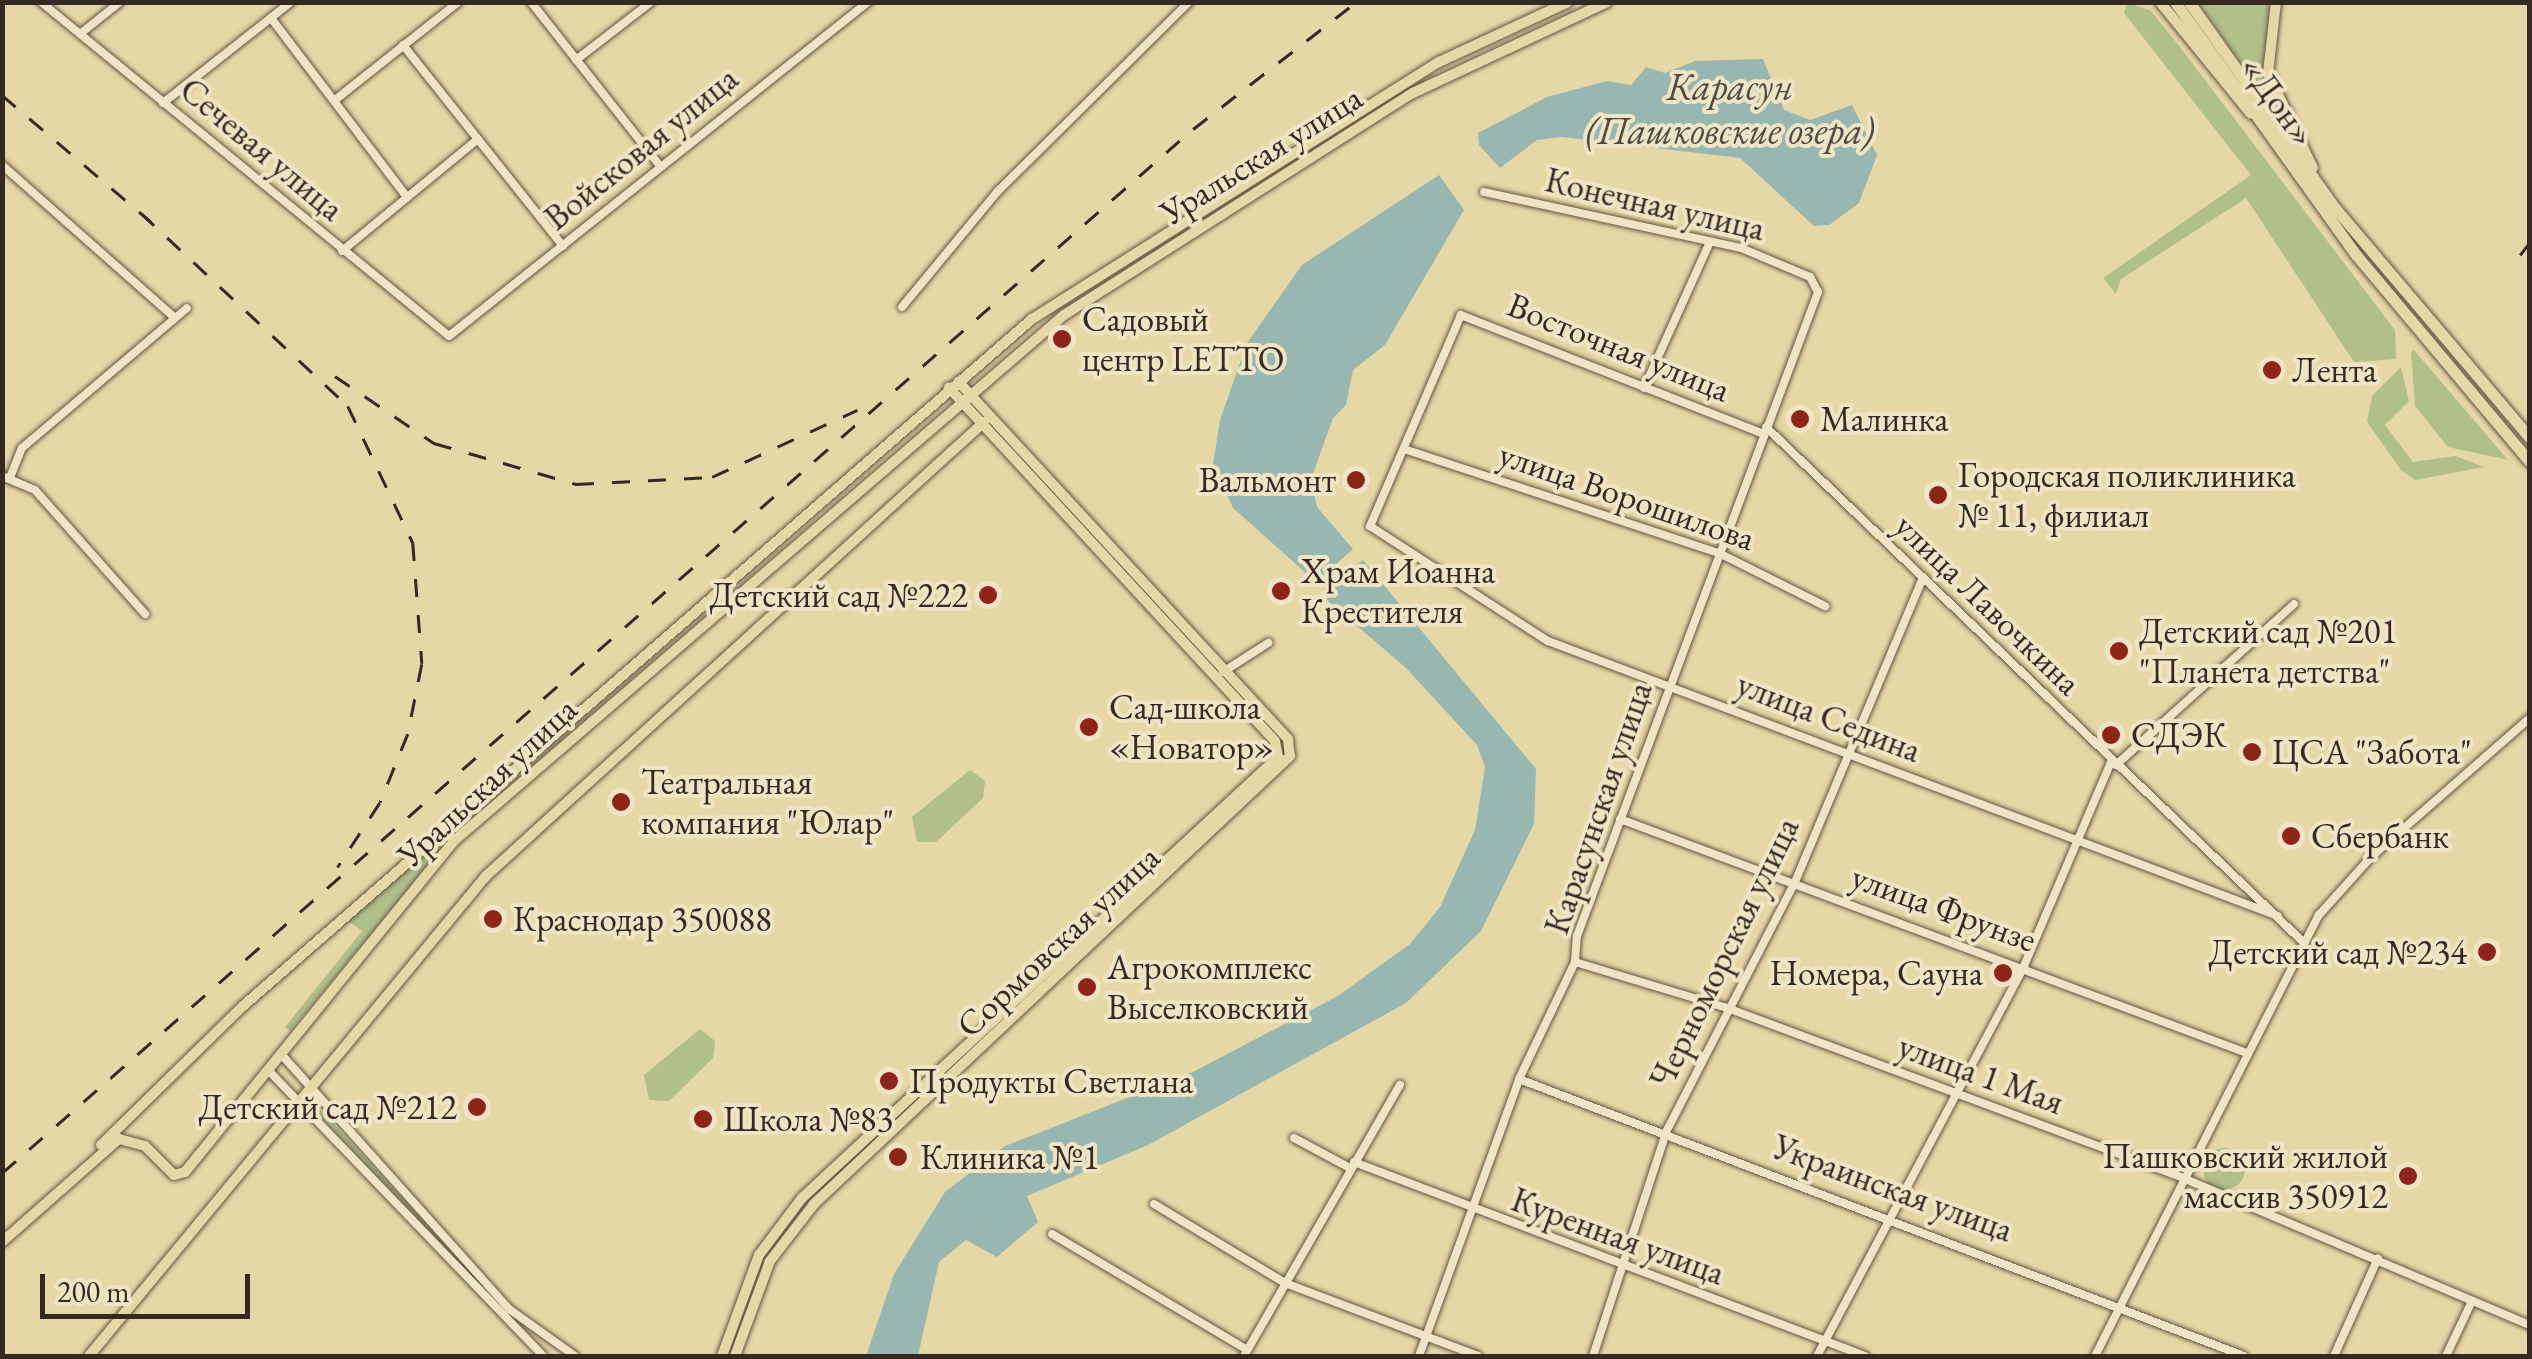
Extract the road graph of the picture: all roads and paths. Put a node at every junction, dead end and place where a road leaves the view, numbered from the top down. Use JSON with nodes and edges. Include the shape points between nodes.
{"nodes":[{"id":1,"x":41,"y":2,"type":"edge"},
{"id":2,"x":120,"y":2,"type":"edge"},
{"id":3,"x":290,"y":2,"type":"edge"},
{"id":4,"x":458,"y":2,"type":"edge"},
{"id":5,"x":531,"y":2,"type":"edge"},
{"id":6,"x":651,"y":2,"type":"edge"},
{"id":7,"x":868,"y":2,"type":"edge"},
{"id":8,"x":1189,"y":2,"type":"edge"},
{"id":9,"x":1568,"y":2,"type":"edge"},
{"id":10,"x":1608,"y":2,"type":"edge"},
{"id":11,"x":2160,"y":2,"type":"edge"},
{"id":12,"x":2176,"y":2,"type":"edge"},
{"id":13,"x":2189,"y":2,"type":"edge"},
{"id":14,"x":2276,"y":2,"type":"edge"},
{"id":15,"x":271,"y":18,"type":"junction"},
{"id":16,"x":80,"y":34,"type":"junction"},
{"id":17,"x":403,"y":45,"type":"junction"},
{"id":18,"x":576,"y":60,"type":"junction"},
{"id":19,"x":335,"y":100,"type":"junction"},
{"id":20,"x":163,"y":102,"type":"junction"},
{"id":21,"x":2254,"y":117,"type":"junction"},
{"id":22,"x":478,"y":139,"type":"junction"},
{"id":23,"x":2,"y":165,"type":"edge"},
{"id":24,"x":661,"y":167,"type":"junction"},
{"id":25,"x":1484,"y":192,"type":"dead end"},
{"id":26,"x":407,"y":197,"type":"junction"},
{"id":27,"x":2336,"y":208,"type":"junction"},
{"id":28,"x":1710,"y":242,"type":"junction"},
{"id":29,"x":563,"y":246,"type":"junction"},
{"id":30,"x":342,"y":251,"type":"junction"},
{"id":31,"x":1126,"y":254,"type":"junction"},
{"id":32,"x":1135,"y":266,"type":"junction"},
{"id":33,"x":1810,"y":277,"type":"joint"},
{"id":34,"x":902,"y":307,"type":"dead end"},
{"id":35,"x":187,"y":308,"type":"dead end"},
{"id":36,"x":175,"y":318,"type":"junction"},
{"id":37,"x":449,"y":336,"type":"joint"},
{"id":38,"x":953,"y":385,"type":"junction"},
{"id":39,"x":1644,"y":388,"type":"junction"},
{"id":40,"x":965,"y":398,"type":"junction"},
{"id":41,"x":982,"y":424,"type":"junction"},
{"id":42,"x":1765,"y":430,"type":"junction"},
{"id":43,"x":2530,"y":438,"type":"edge"},
{"id":44,"x":1404,"y":449,"type":"junction"},
{"id":45,"x":2530,"y":462,"type":"edge"},
{"id":46,"x":7,"y":475,"type":"edge"},
{"id":47,"x":1720,"y":553,"type":"junction"},
{"id":48,"x":1922,"y":580,"type":"junction"},
{"id":49,"x":2294,"y":604,"type":"dead end"},
{"id":50,"x":1825,"y":606,"type":"dead end"},
{"id":51,"x":144,"y":614,"type":"dead end"},
{"id":52,"x":1268,"y":643,"type":"dead end"},
{"id":53,"x":1221,"y":666,"type":"junction"},
{"id":54,"x":1208,"y":673,"type":"junction"},
{"id":55,"x":1219,"y":684,"type":"junction"},
{"id":56,"x":1670,"y":686,"type":"junction"},
{"id":57,"x":2530,"y":718,"type":"edge"},
{"id":58,"x":1849,"y":752,"type":"junction"},
{"id":59,"x":1283,"y":760,"type":"junction"},
{"id":60,"x":2114,"y":762,"type":"junction"},
{"id":61,"x":476,"y":802,"type":"junction"},
{"id":62,"x":486,"y":813,"type":"junction"},
{"id":63,"x":1620,"y":820,"type":"junction"},
{"id":64,"x":2075,"y":842,"type":"junction"},
{"id":65,"x":1795,"y":882,"type":"junction"},
{"id":66,"x":2278,"y":916,"type":"junction"},
{"id":67,"x":2304,"y":942,"type":"junction"},
{"id":68,"x":1076,"y":952,"type":"junction"},
{"id":69,"x":1575,"y":962,"type":"junction"},
{"id":70,"x":2024,"y":966,"type":"junction"},
{"id":71,"x":1727,"y":1008,"type":"junction"},
{"id":72,"x":2247,"y":1053,"type":"junction"},
{"id":73,"x":281,"y":1054,"type":"junction"},
{"id":74,"x":268,"y":1070,"type":"junction"},
{"id":75,"x":1519,"y":1079,"type":"junction"},
{"id":76,"x":1400,"y":1085,"type":"dead end"},
{"id":77,"x":304,"y":1086,"type":"junction"},
{"id":78,"x":1954,"y":1094,"type":"junction"},
{"id":79,"x":295,"y":1097,"type":"junction"},
{"id":80,"x":1666,"y":1132,"type":"junction"},
{"id":81,"x":115,"y":1137,"type":"junction"},
{"id":82,"x":1294,"y":1138,"type":"dead end"},
{"id":83,"x":854,"y":1149,"type":"junction"},
{"id":84,"x":862,"y":1158,"type":"junction"},
{"id":85,"x":1352,"y":1165,"type":"junction"},
{"id":86,"x":2183,"y":1178,"type":"junction"},
{"id":87,"x":1154,"y":1204,"type":"dead end"},
{"id":88,"x":1469,"y":1212,"type":"junction"},
{"id":89,"x":1891,"y":1217,"type":"junction"},
{"id":90,"x":1052,"y":1234,"type":"dead end"},
{"id":91,"x":2,"y":1240,"type":"edge"},
{"id":92,"x":2378,"y":1258,"type":"junction"},
{"id":93,"x":1620,"y":1264,"type":"junction"},
{"id":94,"x":1285,"y":1283,"type":"junction"},
{"id":95,"x":2472,"y":1301,"type":"junction"},
{"id":96,"x":2122,"y":1305,"type":"junction"},
{"id":97,"x":509,"y":1309,"type":"junction"},
{"id":98,"x":499,"y":1319,"type":"junction"},
{"id":99,"x":2530,"y":1325,"type":"edge"},
{"id":100,"x":1426,"y":1336,"type":"junction"},
{"id":101,"x":1823,"y":1342,"type":"junction"},
{"id":102,"x":1246,"y":1353,"type":"edge"},
{"id":103,"x":89,"y":1356,"type":"edge"},
{"id":104,"x":542,"y":1356,"type":"edge"},
{"id":105,"x":575,"y":1356,"type":"edge"},
{"id":106,"x":722,"y":1356,"type":"edge"},
{"id":107,"x":735,"y":1356,"type":"edge"},
{"id":108,"x":1419,"y":1356,"type":"edge"},
{"id":109,"x":1478,"y":1356,"type":"edge"},
{"id":110,"x":1593,"y":1356,"type":"edge"},
{"id":111,"x":1817,"y":1356,"type":"edge"},
{"id":112,"x":1865,"y":1356,"type":"edge"},
{"id":113,"x":2095,"y":1356,"type":"edge"},
{"id":114,"x":2244,"y":1356,"type":"edge"},
{"id":115,"x":2334,"y":1356,"type":"edge"},
{"id":116,"x":2446,"y":1356,"type":"edge"}],
"edges":[{"from":1,"to":16,"type":"street","name":"Сечевая улица"},
{"from":2,"to":16,"type":"street"},
{"from":3,"to":15,"type":"street"},
{"from":4,"to":17,"type":"street"},
{"from":5,"to":18,"type":"street"},
{"from":6,"to":18,"type":"street"},
{"from":7,"to":24,"type":"street","name":"Войсковая улица"},
{"from":8,"to":34,"type":"street","via":[[998,191]]},
{"from":9,"to":31,"type":"main road","name":"Уральская улица","via":[[1439,62]]},
{"from":10,"to":32,"type":"main road","name":"Уральская улица","via":[[1414,94]]},
{"from":11,"to":21,"type":"main road"},
{"from":12,"to":21,"type":"highway","name":"«Дон»"},
{"from":13,"to":27,"type":"highway","name":"«Дон»"},
{"from":14,"to":27,"type":"main road","via":[[2268,73]]},
{"from":15,"to":19,"type":"street"},
{"from":15,"to":20,"type":"street"},
{"from":16,"to":20,"type":"street","name":"Сечевая улица"},
{"from":17,"to":19,"type":"street"},
{"from":17,"to":22,"type":"street"},
{"from":18,"to":24,"type":"street"},
{"from":19,"to":26,"type":"street"},
{"from":20,"to":30,"type":"street","name":"Сечевая улица"},
{"from":21,"to":45,"type":"highway","name":"«Дон»","via":[[2338,231]]},
{"from":22,"to":26,"type":"street"},
{"from":22,"to":29,"type":"street"},
{"from":23,"to":36,"type":"street"},
{"from":24,"to":29,"type":"street","name":"Войсковая улица"},
{"from":25,"to":28,"type":"street","name":"Конечная улица"},
{"from":26,"to":30,"type":"street"},
{"from":27,"to":43,"type":"highway","name":"«Дон»"},
{"from":28,"to":33,"type":"street","name":"Конечная улица"},
{"from":28,"to":39,"type":"street"},
{"from":29,"to":37,"type":"street","name":"Войсковая улица"},
{"from":30,"to":37,"type":"street","name":"Сечевая улица"},
{"from":31,"to":32,"type":"street"},
{"from":31,"to":38,"type":"main road","name":"Уральская улица"},
{"from":32,"to":40,"type":"main road","name":"Уральская улица"},
{"from":33,"to":42,"type":"street","name":"Карасунская улица","via":[[1818,292]]},
{"from":35,"to":36,"type":"street"},
{"from":36,"to":46,"type":"street","via":[[22,448]]},
{"from":38,"to":40,"type":"main road"},
{"from":38,"to":61,"type":"main road","name":"Уральская улица"},
{"from":39,"to":42,"type":"street","name":"Восточная улица"},
{"from":39,"to":44,"type":"street","name":"Восточная улица","via":[[1468,316],[1455,319]]},
{"from":40,"to":41,"type":"main road"},
{"from":40,"to":41,"type":"main road"},
{"from":40,"to":62,"type":"main road","name":"Уральская улица"},
{"from":41,"to":53,"type":"main road"},
{"from":41,"to":54,"type":"main road"},
{"from":41,"to":77,"type":"main road","name":"Уральская улица","via":[[486,876]]},
{"from":42,"to":47,"type":"street","name":"Карасунская улица"},
{"from":42,"to":48,"type":"street","name":"улица Лавочкина"},
{"from":44,"to":47,"type":"street","name":"улица Ворошилова"},
{"from":44,"to":56,"type":"street","name":"улица Седина","via":[[1370,526],[1376,538],[1512,623]]},
{"from":46,"to":51,"type":"street"},
{"from":47,"to":50,"type":"street","name":"улица Ворошилова"},
{"from":47,"to":56,"type":"street","name":"Карасунская улица"},
{"from":48,"to":58,"type":"street","name":"Черноморская улица"},
{"from":48,"to":60,"type":"street","name":"улица Лавочкина"},
{"from":49,"to":60,"type":"street"},
{"from":52,"to":53,"type":"street"},
{"from":53,"to":54,"type":"street"},
{"from":53,"to":55,"type":"street"},
{"from":53,"to":59,"type":"main road","via":[[1288,739]]},
{"from":54,"to":55,"type":"main road"},
{"from":55,"to":59,"type":"main road","via":[[1275,742]]},
{"from":56,"to":58,"type":"street","name":"улица Седина"},
{"from":56,"to":63,"type":"street","name":"Карасунская улица"},
{"from":57,"to":67,"type":"street","via":[[2348,878]]},
{"from":58,"to":64,"type":"street","name":"улица Седина"},
{"from":58,"to":65,"type":"street","name":"Черноморская улица"},
{"from":59,"to":68,"type":"main road","name":"Сормовская улица"},
{"from":60,"to":64,"type":"street"},
{"from":60,"to":66,"type":"street","name":"улица Лавочкина"},
{"from":61,"to":62,"type":"main road"},
{"from":61,"to":81,"type":"main road","name":"Уральская улица","via":[[242,1006]]},
{"from":62,"to":73,"type":"main road","name":"Уральская улица","via":[[416,883]]},
{"from":63,"to":65,"type":"street","name":"улица Фрунзе"},
{"from":63,"to":69,"type":"street","name":"Карасунская улица"},
{"from":64,"to":66,"type":"street","name":"улица Седина"},
{"from":64,"to":70,"type":"street"},
{"from":65,"to":70,"type":"street","name":"улица Фрунзе"},
{"from":65,"to":71,"type":"street","name":"Черноморская улица"},
{"from":66,"to":67,"type":"street","name":"улица Лавочкина"},
{"from":67,"to":72,"type":"street"},
{"from":68,"to":83,"type":"main road","name":"Сормовская улица"},
{"from":68,"to":84,"type":"main road","name":"Сормовская улица"},
{"from":69,"to":71,"type":"street","name":"улица 1 Мая"},
{"from":69,"to":75,"type":"street","name":"Карасунская улица"},
{"from":70,"to":72,"type":"street","name":"улица Фрунзе"},
{"from":70,"to":78,"type":"street"},
{"from":71,"to":78,"type":"street","name":"улица 1 Мая"},
{"from":71,"to":80,"type":"street","name":"Черноморская улица"},
{"from":72,"to":86,"type":"street"},
{"from":73,"to":74,"type":"main road","name":"Уральская улица"},
{"from":73,"to":77,"type":"street"},
{"from":74,"to":79,"type":"street"},
{"from":74,"to":81,"type":"main road","name":"Уральская улица","via":[[185,1172],[174,1175],[145,1146]]},
{"from":75,"to":80,"type":"street","name":"Украинская улица"},
{"from":75,"to":88,"type":"street","name":"Карасунская улица"},
{"from":76,"to":85,"type":"street"},
{"from":77,"to":79,"type":"main road","name":"Уральская улица"},
{"from":77,"to":97,"type":"street"},
{"from":78,"to":86,"type":"street","name":"улица 1 Мая"},
{"from":78,"to":89,"type":"street"},
{"from":79,"to":98,"type":"street"},
{"from":79,"to":103,"type":"main road","name":"Уральская улица"},
{"from":80,"to":89,"type":"street","name":"Украинская улица"},
{"from":80,"to":93,"type":"street","name":"Черноморская улица"},
{"from":81,"to":91,"type":"main road","name":"Уральская улица"},
{"from":82,"to":85,"type":"street","name":"Куренная улица"},
{"from":83,"to":84,"type":"main road"},
{"from":83,"to":106,"type":"main road","name":"Сормовская улица","via":[[772,1233]]},
{"from":84,"to":107,"type":"main road","name":"Сормовская улица","via":[[784,1238]]},
{"from":85,"to":88,"type":"street","name":"Куренная улица"},
{"from":85,"to":94,"type":"street"},
{"from":86,"to":92,"type":"street","name":"улица 1 Мая"},
{"from":86,"to":96,"type":"street"},
{"from":87,"to":94,"type":"street"},
{"from":88,"to":93,"type":"street","name":"Куренная улица"},
{"from":88,"to":100,"type":"street","name":"Карасунская улица"},
{"from":89,"to":96,"type":"street","name":"Украинская улица"},
{"from":89,"to":101,"type":"street"},
{"from":90,"to":102,"type":"street"},
{"from":92,"to":95,"type":"street","name":"улица 1 Мая"},
{"from":92,"to":115,"type":"street"},
{"from":93,"to":101,"type":"street","name":"Куренная улица"},
{"from":93,"to":110,"type":"street","name":"Черноморская улица"},
{"from":94,"to":100,"type":"street"},
{"from":94,"to":102,"type":"street"},
{"from":95,"to":99,"type":"street","name":"улица 1 Мая"},
{"from":95,"to":116,"type":"street"},
{"from":96,"to":113,"type":"street"},
{"from":96,"to":114,"type":"street","name":"Украинская улица"},
{"from":97,"to":98,"type":"street"},
{"from":97,"to":105,"type":"street"},
{"from":98,"to":104,"type":"street"},
{"from":100,"to":108,"type":"street","name":"Карасунская улица"},
{"from":100,"to":109,"type":"street"},
{"from":101,"to":111,"type":"street"},
{"from":101,"to":112,"type":"street","name":"Куренная улица"}]}
